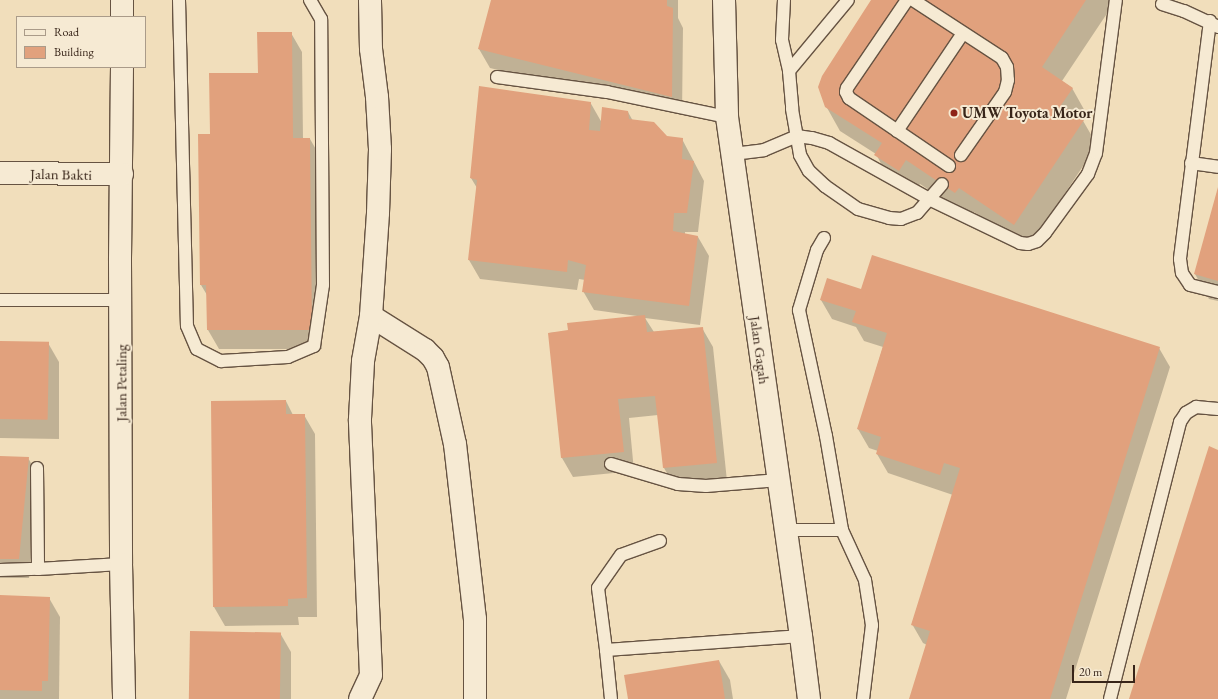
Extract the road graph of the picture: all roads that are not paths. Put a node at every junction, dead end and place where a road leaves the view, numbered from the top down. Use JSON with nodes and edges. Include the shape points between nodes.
{"nodes":[{"id":1,"x":122,"y":0,"type":"edge"},
{"id":2,"x":179,"y":0,"type":"edge"},
{"id":3,"x":310,"y":0,"type":"edge"},
{"id":4,"x":370,"y":0,"type":"edge"},
{"id":5,"x":724,"y":0,"type":"edge"},
{"id":6,"x":784,"y":0,"type":"edge"},
{"id":7,"x":848,"y":0,"type":"edge"},
{"id":8,"x":907,"y":0,"type":"edge"},
{"id":9,"x":913,"y":0,"type":"edge"},
{"id":10,"x":1116,"y":0,"type":"edge"},
{"id":11,"x":1162,"y":4,"type":"dead end"},
{"id":12,"x":122,"y":16,"type":"edge"},
{"id":13,"x":1214,"y":24,"type":"edge"},
{"id":14,"x":963,"y":33,"type":"junction"},
{"id":15,"x":122,"y":68,"type":"edge"},
{"id":16,"x":789,"y":71,"type":"junction"},
{"id":17,"x":497,"y":77,"type":"dead end"},
{"id":18,"x":727,"y":117,"type":"junction"},
{"id":19,"x":897,"y":131,"type":"junction"},
{"id":20,"x":797,"y":136,"type":"junction"},
{"id":21,"x":733,"y":154,"type":"junction"},
{"id":22,"x":961,"y":155,"type":"dead end"},
{"id":23,"x":1191,"y":163,"type":"junction"},
{"id":24,"x":949,"y":166,"type":"dead end"},
{"id":25,"x":1218,"y":167,"type":"edge"},
{"id":26,"x":0,"y":173,"type":"edge"},
{"id":27,"x":122,"y":174,"type":"junction"},
{"id":28,"x":942,"y":184,"type":"dead end"},
{"id":29,"x":929,"y":199,"type":"junction"},
{"id":30,"x":824,"y":238,"type":"dead end"},
{"id":31,"x":1218,"y":292,"type":"edge"},
{"id":32,"x":0,"y":300,"type":"edge"},
{"id":33,"x":120,"y":300,"type":"junction"},
{"id":34,"x":371,"y":316,"type":"junction"},
{"id":35,"x":1218,"y":409,"type":"edge"},
{"id":36,"x":611,"y":464,"type":"dead end"},
{"id":37,"x":38,"y":468,"type":"dead end"},
{"id":38,"x":778,"y":480,"type":"junction"},
{"id":39,"x":786,"y":530,"type":"junction"},
{"id":40,"x":842,"y":530,"type":"junction"},
{"id":41,"x":660,"y":541,"type":"dead end"},
{"id":42,"x":121,"y":564,"type":"junction"},
{"id":43,"x":38,"y":569,"type":"junction"},
{"id":44,"x":0,"y":570,"type":"edge"},
{"id":45,"x":801,"y":636,"type":"junction"},
{"id":46,"x":606,"y":650,"type":"junction"},
{"id":47,"x":124,"y":699,"type":"edge"},
{"id":48,"x":360,"y":699,"type":"edge"},
{"id":49,"x":475,"y":699,"type":"edge"},
{"id":50,"x":612,"y":699,"type":"edge"},
{"id":51,"x":809,"y":699,"type":"edge"},
{"id":52,"x":863,"y":699,"type":"edge"},
{"id":53,"x":1110,"y":699,"type":"edge"}],
"edges":[{"from":1,"to":12,"type":"street"},
{"from":2,"to":3,"type":"lane","via":[[187,326],[197,349],[221,361],[288,357],[314,346],[323,285],[322,27],[321,19]]},
{"from":4,"to":34,"type":"street","via":[[371,49],[380,149]]},
{"from":5,"to":18,"type":"street","name":"Jalan Gagah"},
{"from":6,"to":16,"type":"lane","via":[[782,40]]},
{"from":7,"to":16,"type":"lane"},
{"from":8,"to":19,"type":"lane","via":[[846,92],[849,98]]},
{"from":9,"to":14,"type":"lane"},
{"from":10,"to":29,"type":"lane","via":[[1096,153],[1088,174],[1046,233],[1037,241],[1020,243]]},
{"from":11,"to":13,"type":"lane"},
{"from":13,"to":23,"type":"lane"},
{"from":14,"to":19,"type":"lane"},
{"from":14,"to":22,"type":"lane","via":[[1002,58],[1007,67],[1008,80],[1005,92]]},
{"from":15,"to":27,"type":"street","name":"Jalan Petaling"},
{"from":16,"to":20,"type":"lane"},
{"from":17,"to":18,"type":"lane","via":[[607,92]]},
{"from":18,"to":21,"type":"street","name":"Jalan Gagah"},
{"from":19,"to":24,"type":"lane"},
{"from":20,"to":21,"type":"lane","via":[[764,150]]},
{"from":20,"to":29,"type":"lane","via":[[829,144]]},
{"from":20,"to":29,"type":"lane","via":[[800,156],[809,172],[858,209],[900,219],[917,213]]},
{"from":21,"to":38,"type":"street","name":"Jalan Gagah"},
{"from":23,"to":25,"type":"lane"},
{"from":23,"to":31,"type":"lane","via":[[1180,259],[1182,273],[1190,285]]},
{"from":26,"to":27,"type":"street","name":"Jalan Bakti"},
{"from":27,"to":33,"type":"street","name":"Jalan Petaling"},
{"from":28,"to":29,"type":"lane"},
{"from":30,"to":40,"type":"lane","via":[[817,250],[799,310],[826,436]]},
{"from":32,"to":33,"type":"lane"},
{"from":33,"to":42,"type":"street","name":"Jalan Petaling"},
{"from":34,"to":48,"type":"street","via":[[363,361],[360,419],[371,674]]},
{"from":34,"to":49,"type":"street","via":[[425,350],[438,367],[455,444],[461,492],[475,619]]},
{"from":35,"to":53,"type":"lane","via":[[1196,407],[1186,413],[1180,422]]},
{"from":36,"to":38,"type":"lane","via":[[678,484],[706,486]]},
{"from":37,"to":43,"type":"lane"},
{"from":38,"to":39,"type":"street","name":"Jalan Gagah"},
{"from":39,"to":40,"type":"lane"},
{"from":39,"to":45,"type":"street","name":"Jalan Gagah"},
{"from":40,"to":52,"type":"lane","via":[[865,580],[872,625]]},
{"from":41,"to":46,"type":"lane","via":[[621,555],[598,588]]},
{"from":42,"to":43,"type":"lane"},
{"from":42,"to":47,"type":"street","name":"Jalan Petaling"},
{"from":43,"to":44,"type":"lane"},
{"from":45,"to":46,"type":"lane"},
{"from":45,"to":51,"type":"street","name":"Jalan Gagah"},
{"from":46,"to":50,"type":"lane"}]}
